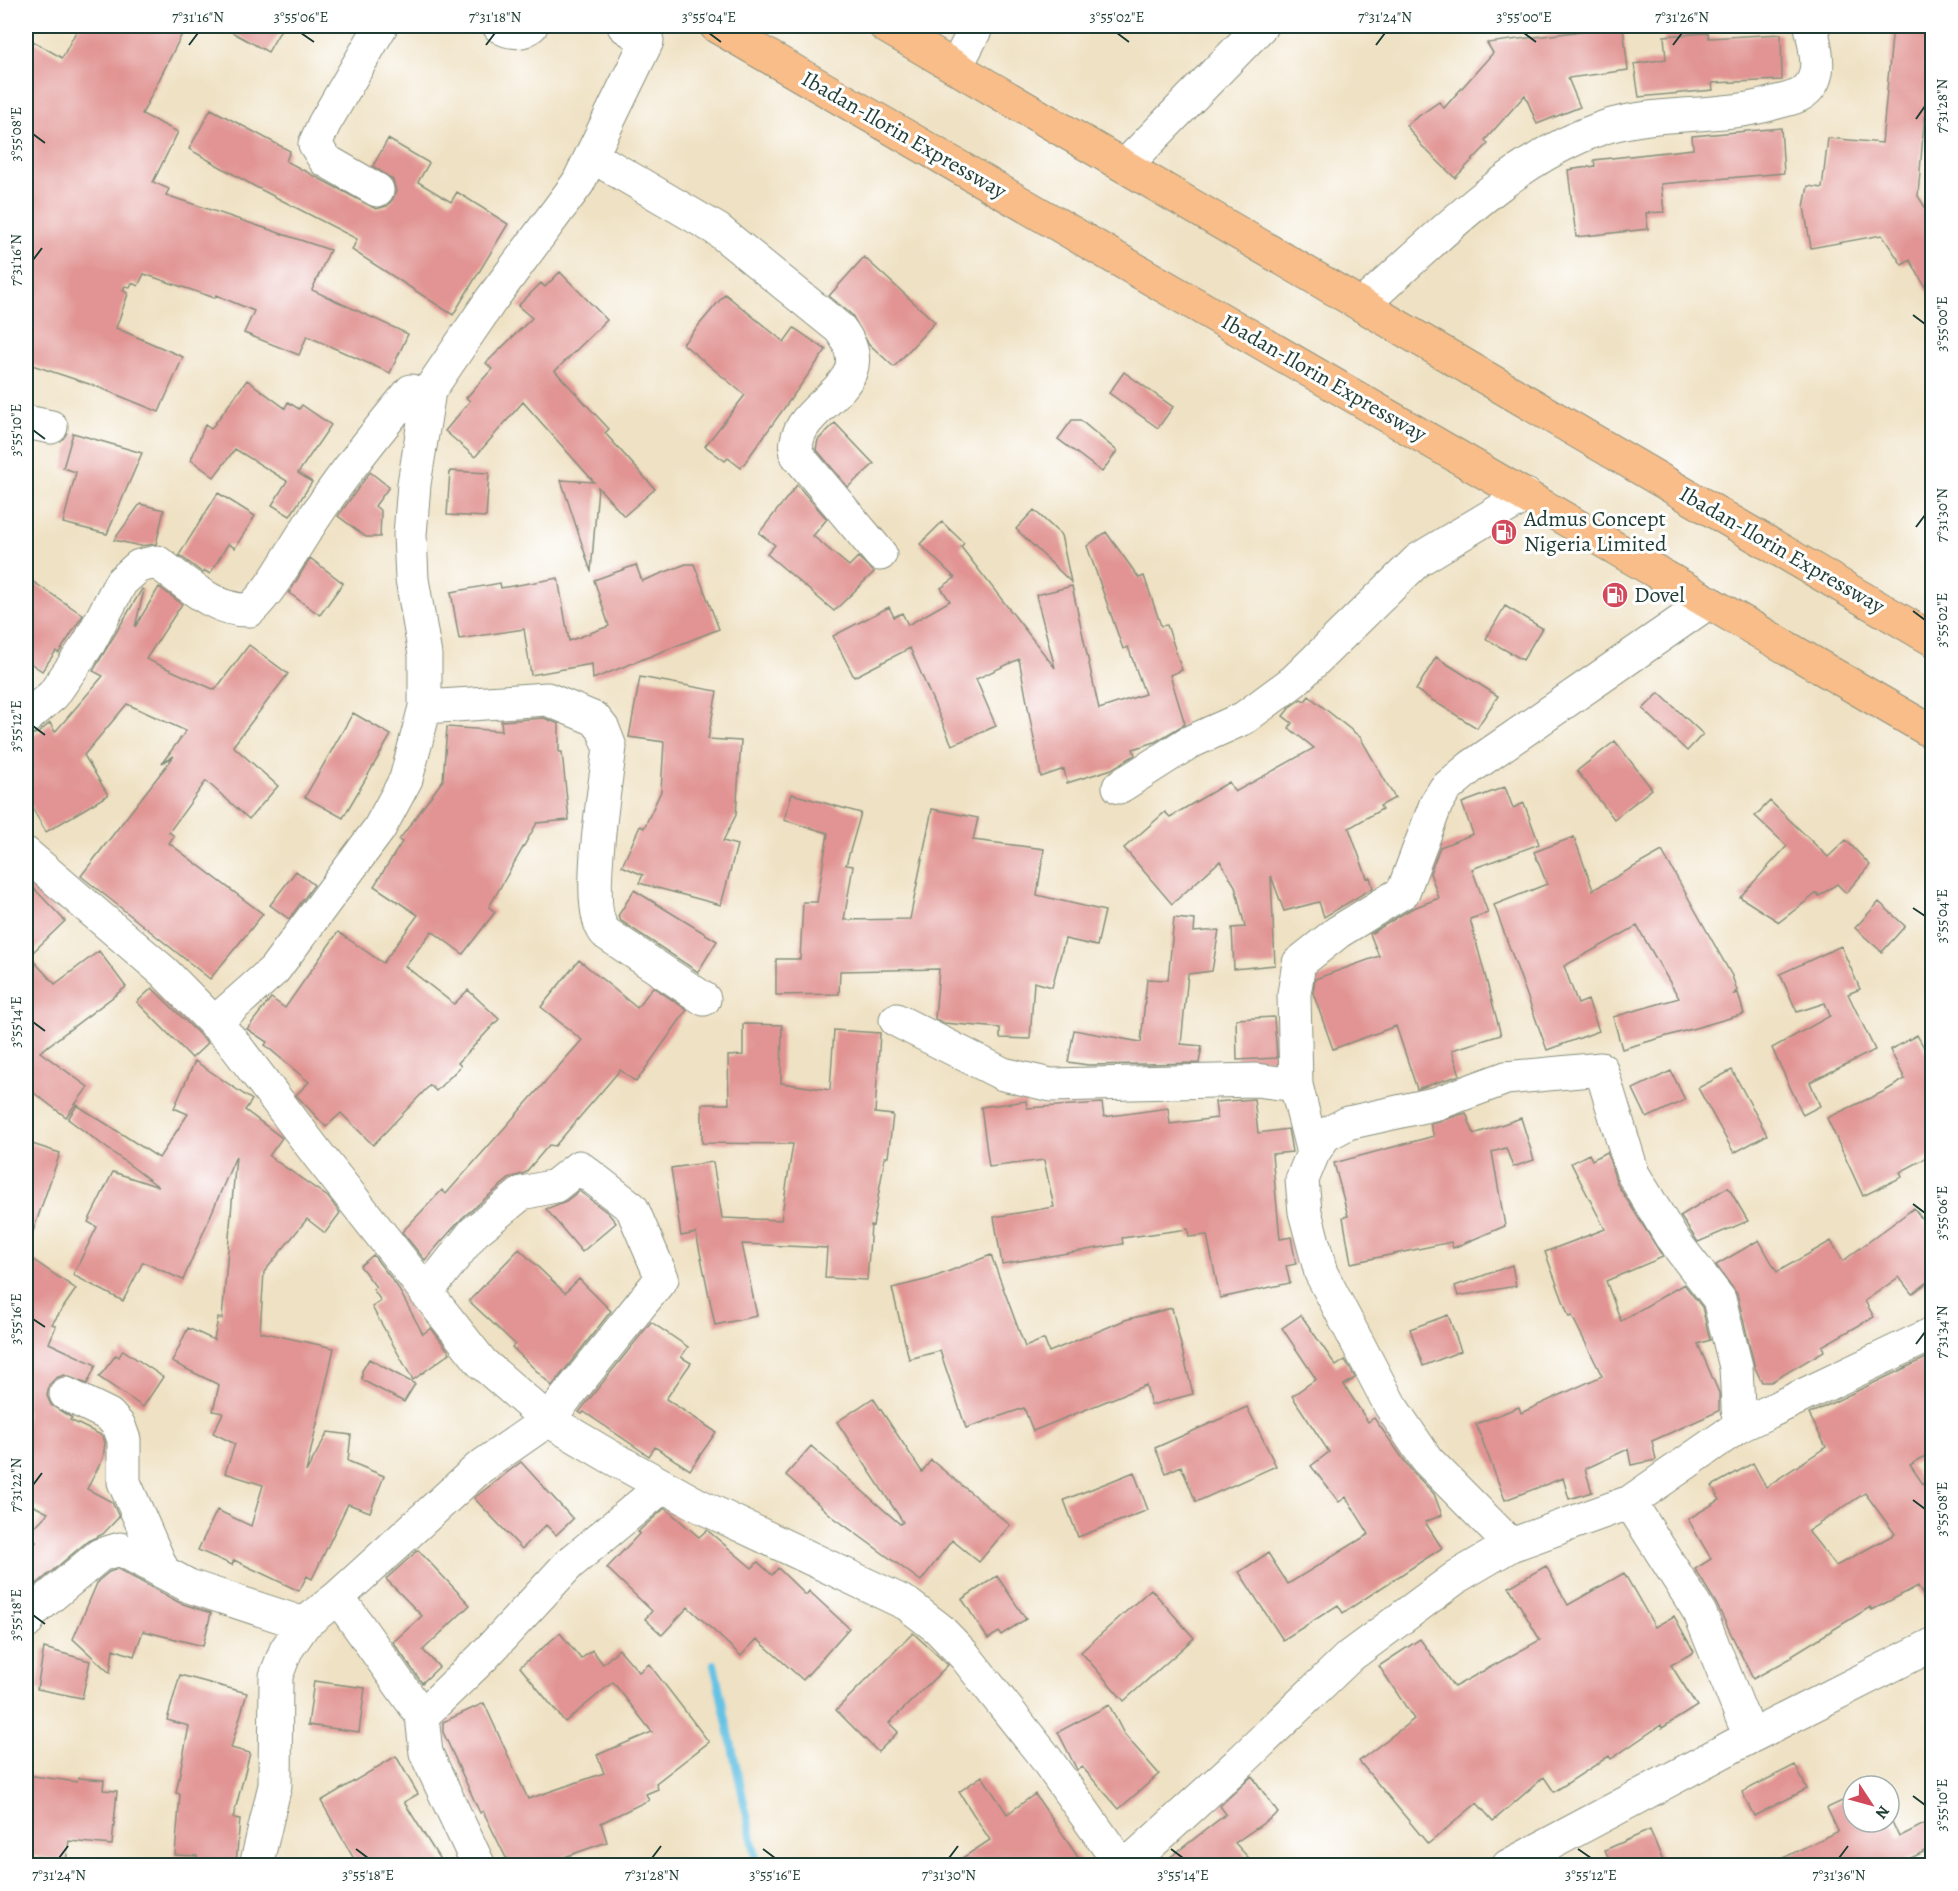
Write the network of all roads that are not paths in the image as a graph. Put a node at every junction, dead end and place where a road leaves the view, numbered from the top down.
1 (381, 26) edge
2 (499, 26) edge
3 (531, 26) edge
4 (624, 26) edge
5 (716, 26) edge
6 (885, 26) edge
7 (977, 26) edge
8 (1261, 26) edge
9 (1811, 26) edge
10 (956, 67) junction
11 (592, 156) junction
12 (1125, 166) junction
13 (377, 190) dead end
14 (1362, 304) junction
15 (411, 391) dead end
16 (1526, 495) junction
17 (880, 554) dead end
18 (1709, 602) junction
19 (1932, 639) edge
20 (425, 706) junction
21 (26, 718) edge
22 (1932, 732) edge
23 (1119, 787) dead end
24 (26, 854) edge
25 (704, 999) dead end
26 (896, 1020) dead end
27 (214, 1023) junction
28 (1296, 1085) junction
29 (1312, 1153) junction
30 (426, 1293) junction
31 (1932, 1334) edge
32 (66, 1394) dead end
33 (548, 1420) junction
34 (1739, 1426) junction
35 (663, 1486) junction
36 (1630, 1502) junction
37 (1511, 1545) junction
38 (163, 1571) junction
39 (338, 1598) junction
40 (28, 1613) edge
41 (304, 1624) junction
42 (1932, 1645) edge
43 (422, 1716) junction
44 (1750, 1737) junction
45 (256, 1866) edge
46 (479, 1866) edge
47 (1124, 1866) edge
48 (1508, 1866) edge

1 - 13 street
2 - 3 street
4 - 11 street
5 - 16 highway, Ibadan-Ilorin Expressway
6 - 10 highway, Ibadan-Ilorin Expressway
7 - 10 street
8 - 12 street
9 - 14 street
10 - 12 highway, Ibadan-Ilorin Expressway
11 - 17 street
11 - 20 street
12 - 14 highway, Ibadan-Ilorin Expressway
14 - 19 highway, Ibadan-Ilorin Expressway
15 - 21 street
16 - 18 highway, Ibadan-Ilorin Expressway
16 - 23 street
18 - 22 highway, Ibadan-Ilorin Expressway
18 - 28 street
20 - 25 street
20 - 27 street
24 - 27 street
26 - 28 street
27 - 30 street
28 - 29 street
29 - 34 street
29 - 37 street
30 - 33 street
30 - 33 street
31 - 34 street
32 - 38 street
33 - 35 street
33 - 39 street
34 - 36 street
35 - 43 street
35 - 47 street
36 - 37 street
36 - 44 street
37 - 47 street
38 - 40 street
38 - 41 street
39 - 41 street
39 - 43 street
41 - 45 street
42 - 44 street
43 - 46 street
44 - 48 street

